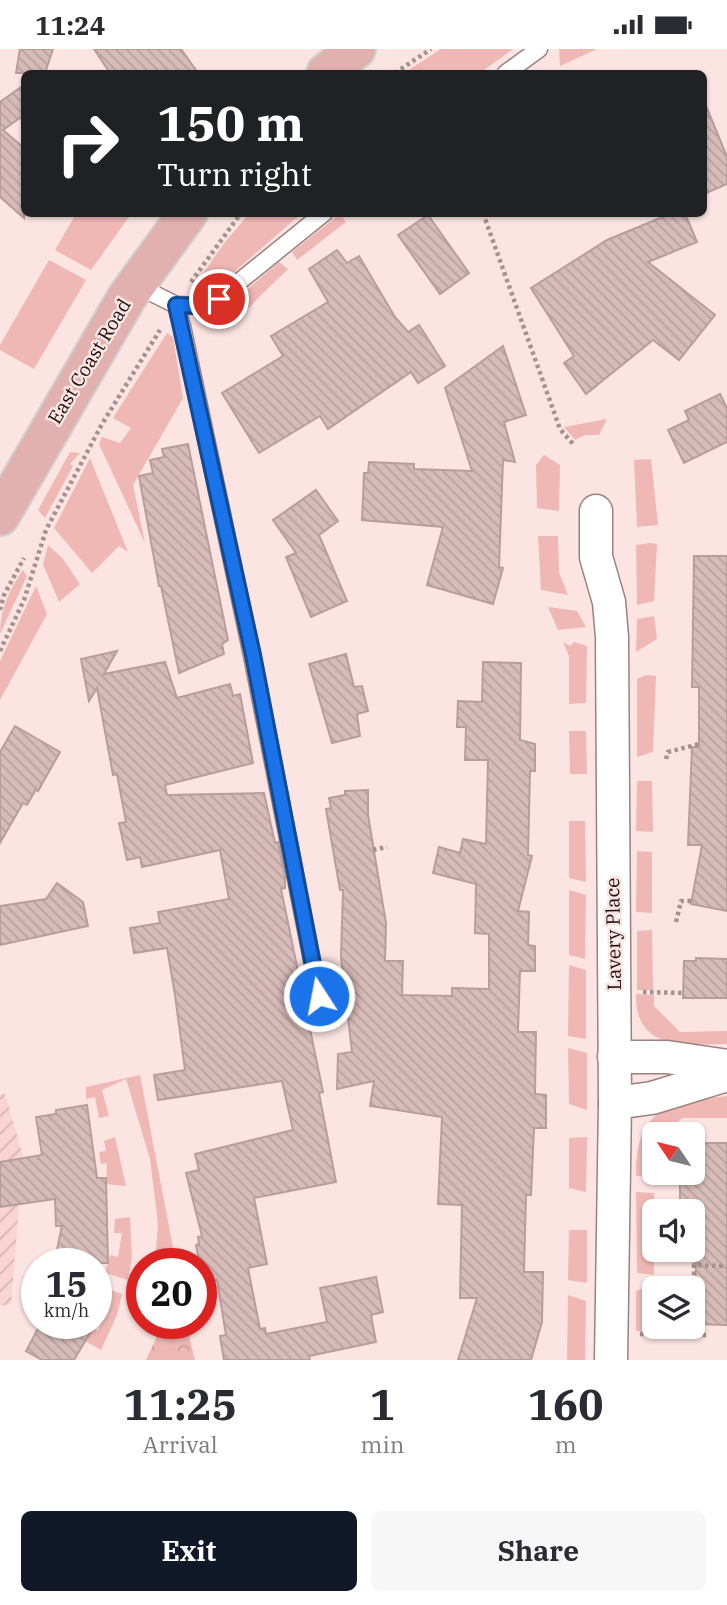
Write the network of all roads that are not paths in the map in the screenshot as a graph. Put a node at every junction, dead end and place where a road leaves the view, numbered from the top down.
1 (356, 49) edge
2 (539, 49) edge
3 (330, 70) edge
4 (510, 70) edge
5 (185, 217) edge
6 (319, 217) edge
7 (135, 285) junction
8 (176, 305) junction
9 (596, 511) dead end
10 (0, 516) edge
11 (319, 996) dead end
12 (614, 1057) junction
13 (727, 1066) edge
14 (727, 1075) edge
15 (615, 1103) junction
16 (611, 1360) edge

1 - 3 main road
2 - 4 lane
5 - 7 main road, East Coast Road
6 - 8 lane
7 - 8 lane
7 - 10 main road, East Coast Road
8 - 11 lane
9 - 12 street, Lavery Place
12 - 13 street
12 - 15 street, Lavery Place
14 - 15 street
15 - 16 street, Lavery Place

